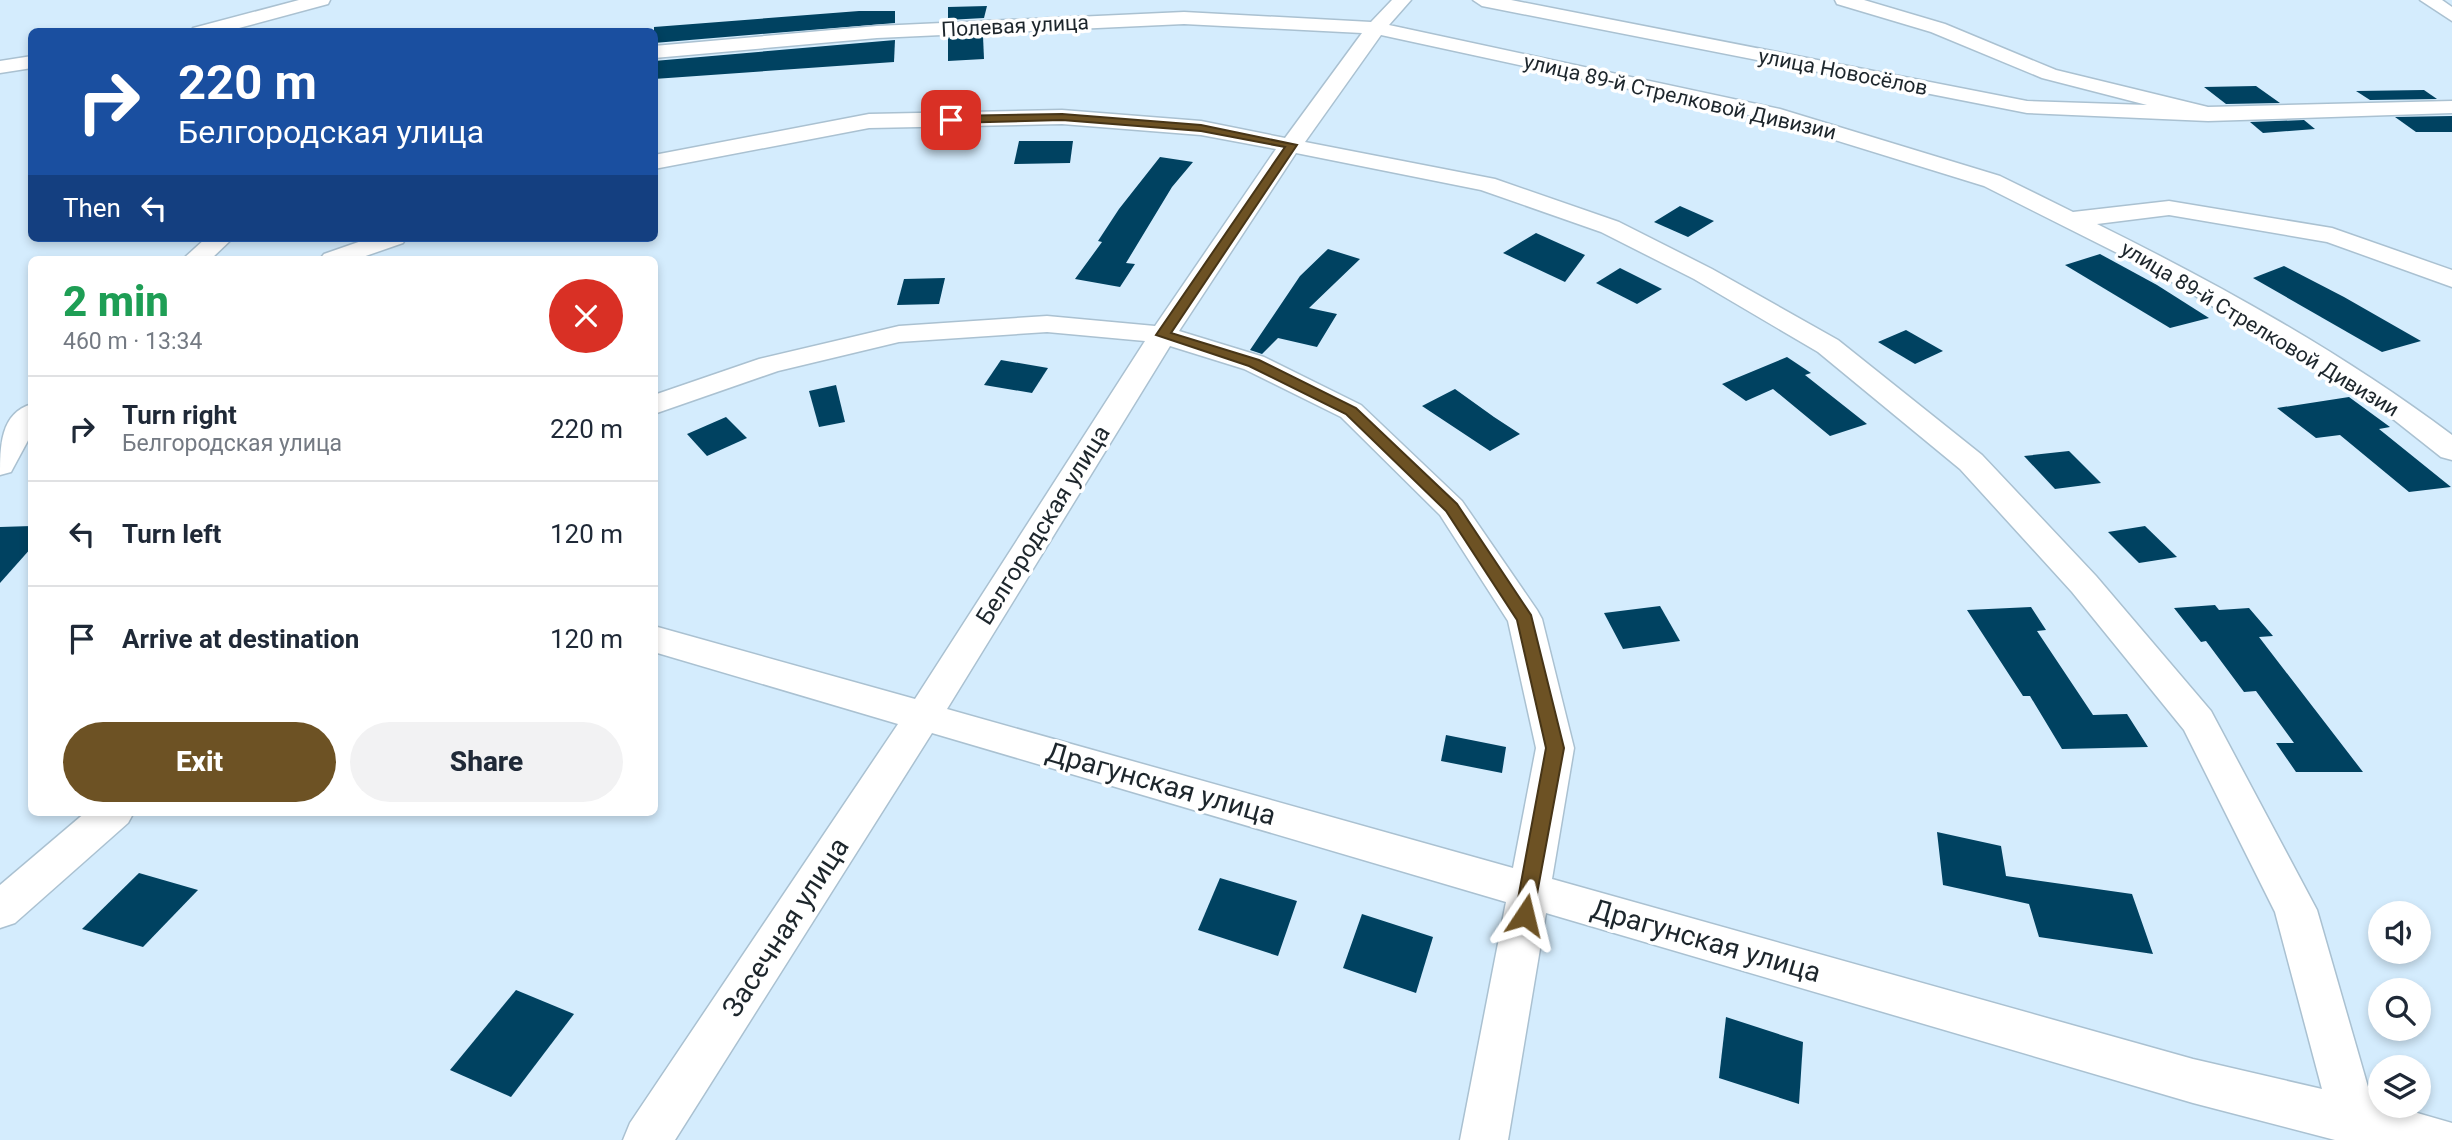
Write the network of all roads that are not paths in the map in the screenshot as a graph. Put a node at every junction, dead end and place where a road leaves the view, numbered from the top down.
1 (321, 0) edge
2 (1402, 0) edge
3 (1482, 0) edge
4 (1844, 0) edge
5 (2429, 0) edge
6 (2452, 15) edge
7 (215, 28) edge
8 (1376, 28) junction
9 (658, 52) edge
10 (28, 63) edge
11 (0, 67) edge
12 (2452, 107) edge
13 (2208, 114) junction
14 (1292, 145) junction
15 (658, 161) edge
16 (2070, 220) junction
17 (216, 242) edge
18 (382, 242) edge
19 (200, 256) edge
20 (341, 256) edge
21 (2452, 279) edge
22 (1163, 335) junction
23 (658, 404) edge
24 (28, 419) edge
25 (10, 447) edge
26 (2452, 450) edge
27 (658, 640) edge
28 (924, 715) junction
29 (109, 816) edge
30 (1529, 890) junction
31 (0, 910) edge
32 (2356, 1129) edge
33 (647, 1140) edge
34 (1484, 1140) edge
35 (2436, 1140) edge

1 - 7 street
2 - 8 street, Белгородская улица
3 - 13 street, улица Новосёлов
4 - 13 street
5 - 6 street
8 - 9 street, Полевая улица
8 - 14 street, Белгородская улица
8 - 16 street, улица 89-й Стрелковой Дивизии
10 - 11 street
12 - 13 street
14 - 15 street
14 - 22 street, Белгородская улица
14 - 32 street
16 - 21 street
16 - 26 street, улица 89-й Стрелковой Дивизии
17 - 19 street
18 - 20 street
22 - 23 street
22 - 28 street, Белгородская улица
22 - 30 street
24 - 25 street
27 - 28 street, Драгунская улица
28 - 30 street, Драгунская улица
28 - 33 street, Засечная улица
29 - 31 street
30 - 32 street, Драгунская улица
30 - 34 street
32 - 35 street, Драгунская улица

